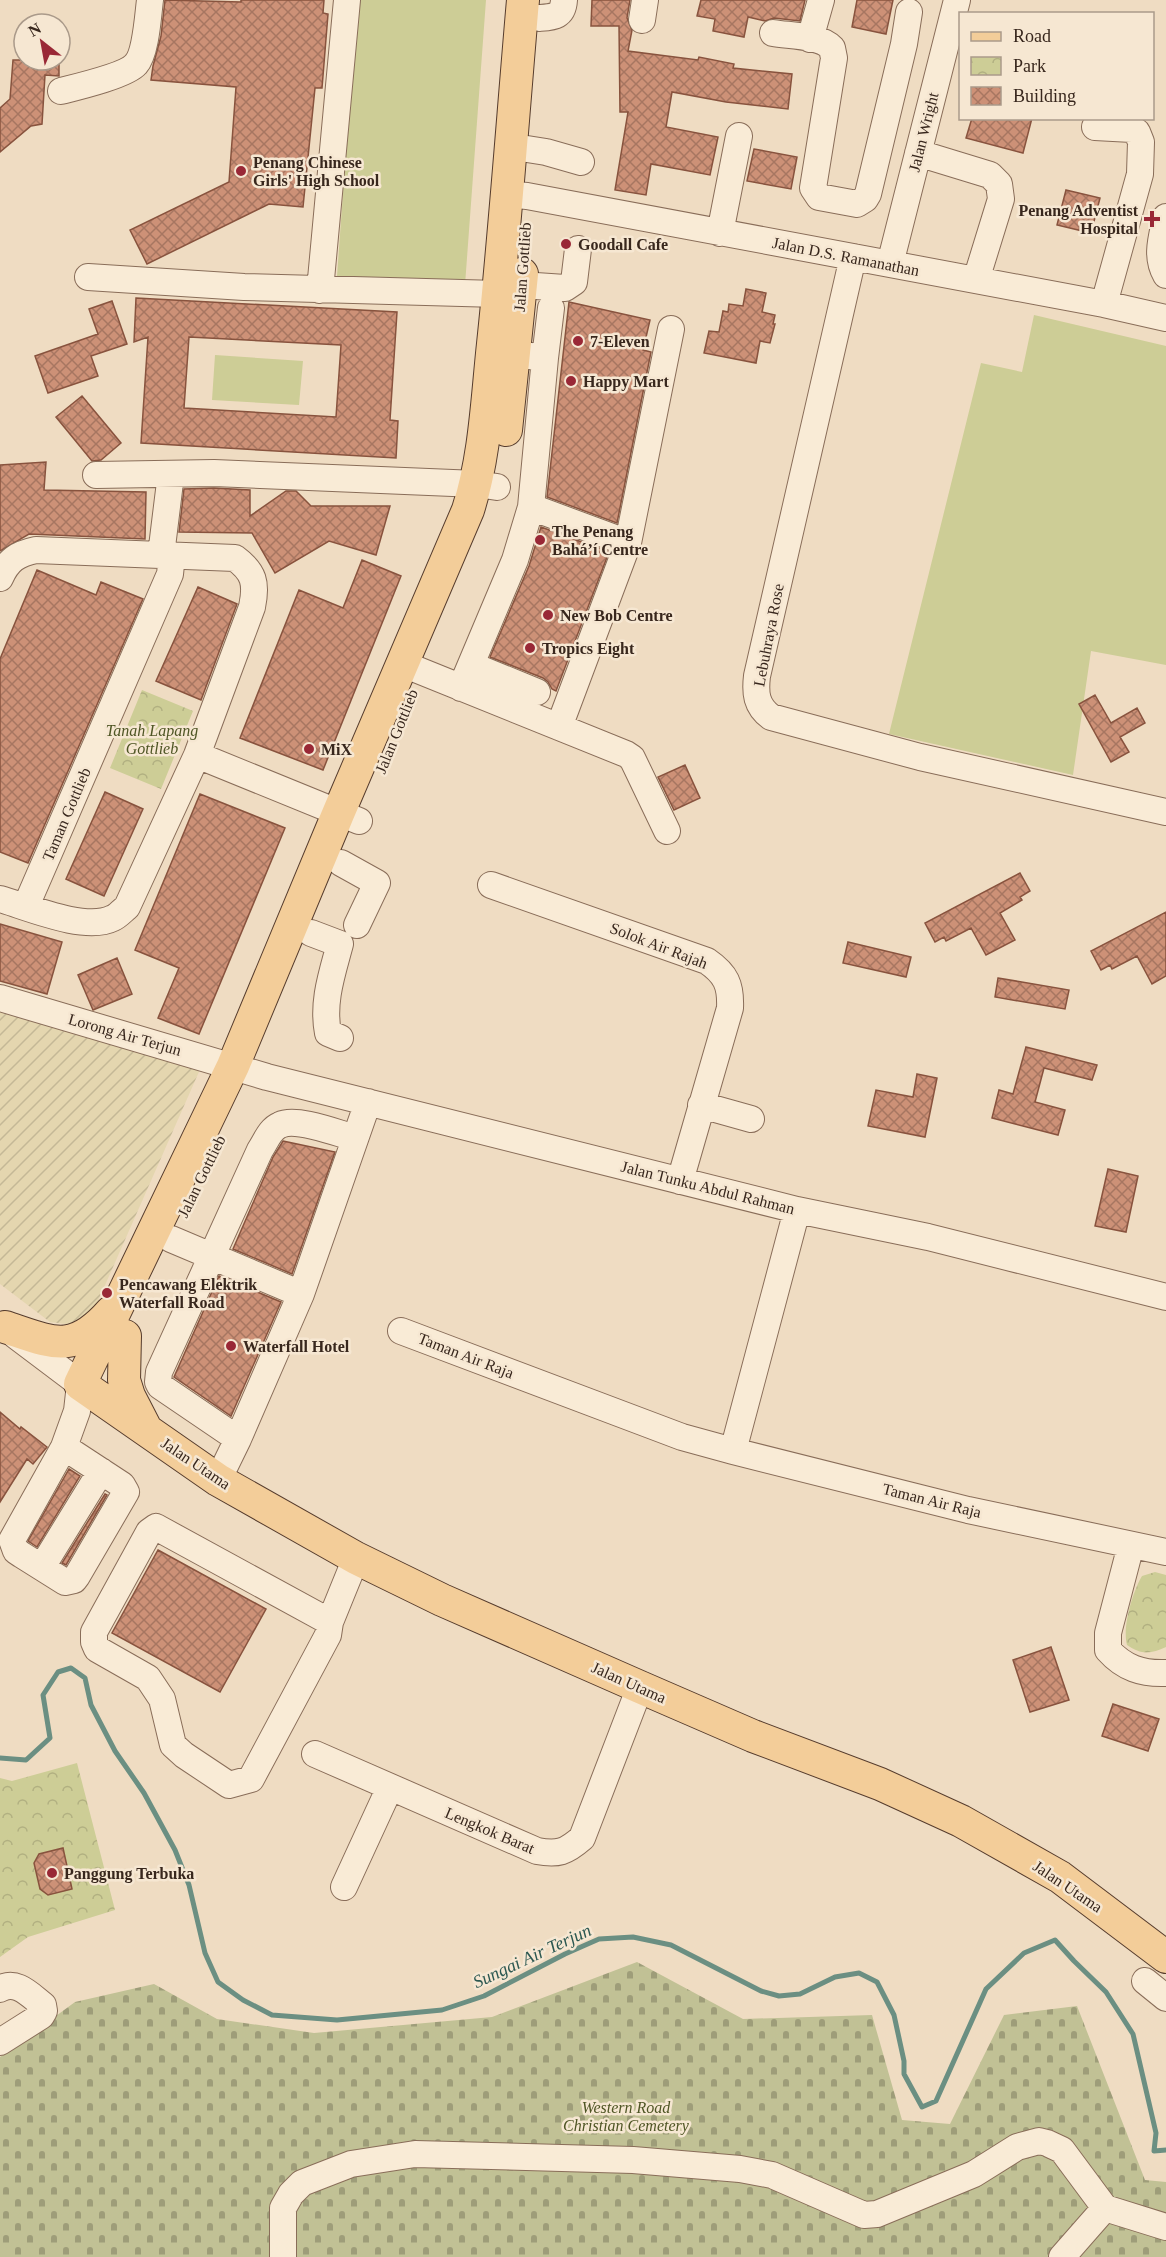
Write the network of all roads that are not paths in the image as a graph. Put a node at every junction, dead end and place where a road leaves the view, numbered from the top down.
1 (150, 0) edge
2 (347, 0) edge
3 (564, 0) edge
4 (821, 0) edge
5 (957, 0) edge
6 (534, 6) edge
7 (909, 12) dead end
8 (773, 33) dead end
9 (810, 39) junction
10 (61, 91) dead end
11 (1095, 127) dead end
12 (739, 136) dead end
13 (527, 149) junction
14 (918, 153) junction
15 (581, 162) dead end
16 (516, 195) junction
17 (1166, 217) edge
18 (720, 232) junction
19 (578, 249) dead end
20 (853, 257) junction
21 (890, 264) junction
22 (1166, 275) edge
23 (88, 278) dead end
24 (976, 280) junction
25 (510, 289) junction
26 (320, 290) junction
27 (1104, 304) junction
28 (551, 308) dead end
29 (1166, 318) edge
30 (671, 329) dead end
31 (530, 356) junction
32 (96, 474) dead end
33 (171, 474) junction
34 (487, 485) junction
35 (531, 507) junction
36 (628, 543) junction
37 (167, 555) junction
38 (0, 578) edge
39 (412, 668) junction
40 (466, 676) junction
41 (537, 692) dead end
42 (559, 727) junction
43 (196, 755) junction
44 (1166, 812) edge
45 (348, 817) junction
46 (666, 831) dead end
47 (341, 863) junction
48 (491, 885) dead end
49 (0, 899) edge
50 (26, 906) junction
51 (357, 925) dead end
52 (311, 933) junction
53 (0, 998) edge
54 (340, 1038) dead end
55 (242, 1069) junction
56 (368, 1102) junction
57 (701, 1105) junction
58 (751, 1119) dead end
59 (355, 1138) junction
60 (680, 1181) junction
61 (797, 1210) junction
62 (171, 1239) junction
63 (211, 1256) junction
64 (301, 1294) junction
65 (1166, 1297) edge
66 (120, 1301) junction
67 (2, 1326) edge
68 (401, 1331) dead end
69 (125, 1336) junction
70 (84, 1397) junction
71 (148, 1431) junction
72 (238, 1439) junction
73 (64, 1448) junction
74 (733, 1452) junction
75 (101, 1472) junction
76 (218, 1480) junction
77 (1131, 1545) junction
78 (1166, 1552) edge
79 (356, 1558) junction
80 (42, 1568) junction
81 (330, 1622) junction
82 (1166, 1672) edge
83 (640, 1687) junction
84 (315, 1754) dead end
85 (390, 1787) junction
86 (344, 1887) dead end
87 (1166, 1957) edge
88 (1145, 1981) dead end
89 (0, 1989) edge
90 (1166, 1998) edge
91 (0, 2042) edge
92 (1106, 2208) junction
93 (1166, 2227) edge
94 (283, 2257) edge
95 (1062, 2257) edge

1 - 10 street
2 - 26 street
3 - 6 street
4 - 9 street
5 - 14 street, Jalan Wright
6 - 13 main road, Jalan Gottlieb
6 - 16 main road, Jalan Gottlieb
7 - 9 street
8 - 9 street
11 - 27 street
12 - 18 street
13 - 15 street
13 - 16 main road, Jalan Gottlieb
14 - 21 street, Jalan Wright
14 - 24 street
16 - 18 street, Jalan D.S. Ramanathan
16 - 25 main road, Jalan Gottlieb
17 - 22 street
18 - 20 street, Jalan D.S. Ramanathan
19 - 25 street
20 - 21 street, Jalan D.S. Ramanathan
20 - 44 street, Lebuhraya Rose
21 - 24 street, Jalan D.S. Ramanathan
23 - 26 street
24 - 27 street, Jalan D.S. Ramanathan
25 - 26 street
25 - 31 main road, Jalan Gottlieb
25 - 34 main road, Jalan Gottlieb
27 - 29 street, Jalan D.S. Ramanathan
28 - 31 street
30 - 36 street
31 - 34 main road, Jalan Gottlieb
31 - 35 street
32 - 33 street
33 - 34 street
33 - 37 street, Taman Gottlieb
34 - 39 main road, Jalan Gottlieb
35 - 36 street
35 - 40 street
36 - 42 street
37 - 38 street
37 - 43 street
37 - 50 street, Taman Gottlieb
39 - 40 street
39 - 45 main road, Jalan Gottlieb
40 - 41 street
40 - 42 street
42 - 46 street
43 - 45 street
43 - 50 street
45 - 47 main road, Jalan Gottlieb
45 - 55 main road, Jalan Gottlieb
47 - 51 street
47 - 52 main road, Jalan Gottlieb
48 - 57 street, Solok Air Rajah
49 - 50 street
52 - 54 street
52 - 55 main road, Jalan Gottlieb
53 - 55 street, Lorong Air Terjun
55 - 56 street, Jalan Tunku Abdul Rahman
55 - 62 main road, Jalan Gottlieb
55 - 66 main road, Jalan Gottlieb
56 - 59 street
56 - 60 street, Jalan Tunku Abdul Rahman
57 - 58 street
57 - 60 street, Solok Air Rajah
59 - 63 street
59 - 64 street
60 - 61 street, Jalan Tunku Abdul Rahman
61 - 65 street, Jalan Tunku Abdul Rahman
61 - 74 street
62 - 63 street
62 - 69 main road, Jalan Gottlieb
63 - 64 street
63 - 72 street
64 - 72 street
66 - 67 main road
66 - 70 main road, Jalan Gottlieb
67 - 70 street
68 - 74 street, Taman Air Raja
69 - 70 main road, Jalan Gottlieb
69 - 71 main road
70 - 71 main road, Jalan Utama
70 - 73 street
71 - 76 main road, Jalan Utama
72 - 76 street
73 - 75 street
73 - 80 street
74 - 77 street, Taman Air Raja
75 - 80 street
75 - 80 street
76 - 79 main road, Jalan Utama
77 - 78 street, Taman Air Raja
77 - 82 street
79 - 81 street
79 - 83 main road, Jalan Utama
81 - 81 street
83 - 85 street, Lengkok Barat
83 - 87 main road, Jalan Utama
84 - 85 street, Lengkok Barat
85 - 86 street
88 - 90 street
89 - 91 street
92 - 93 street
92 - 94 street
92 - 95 street

